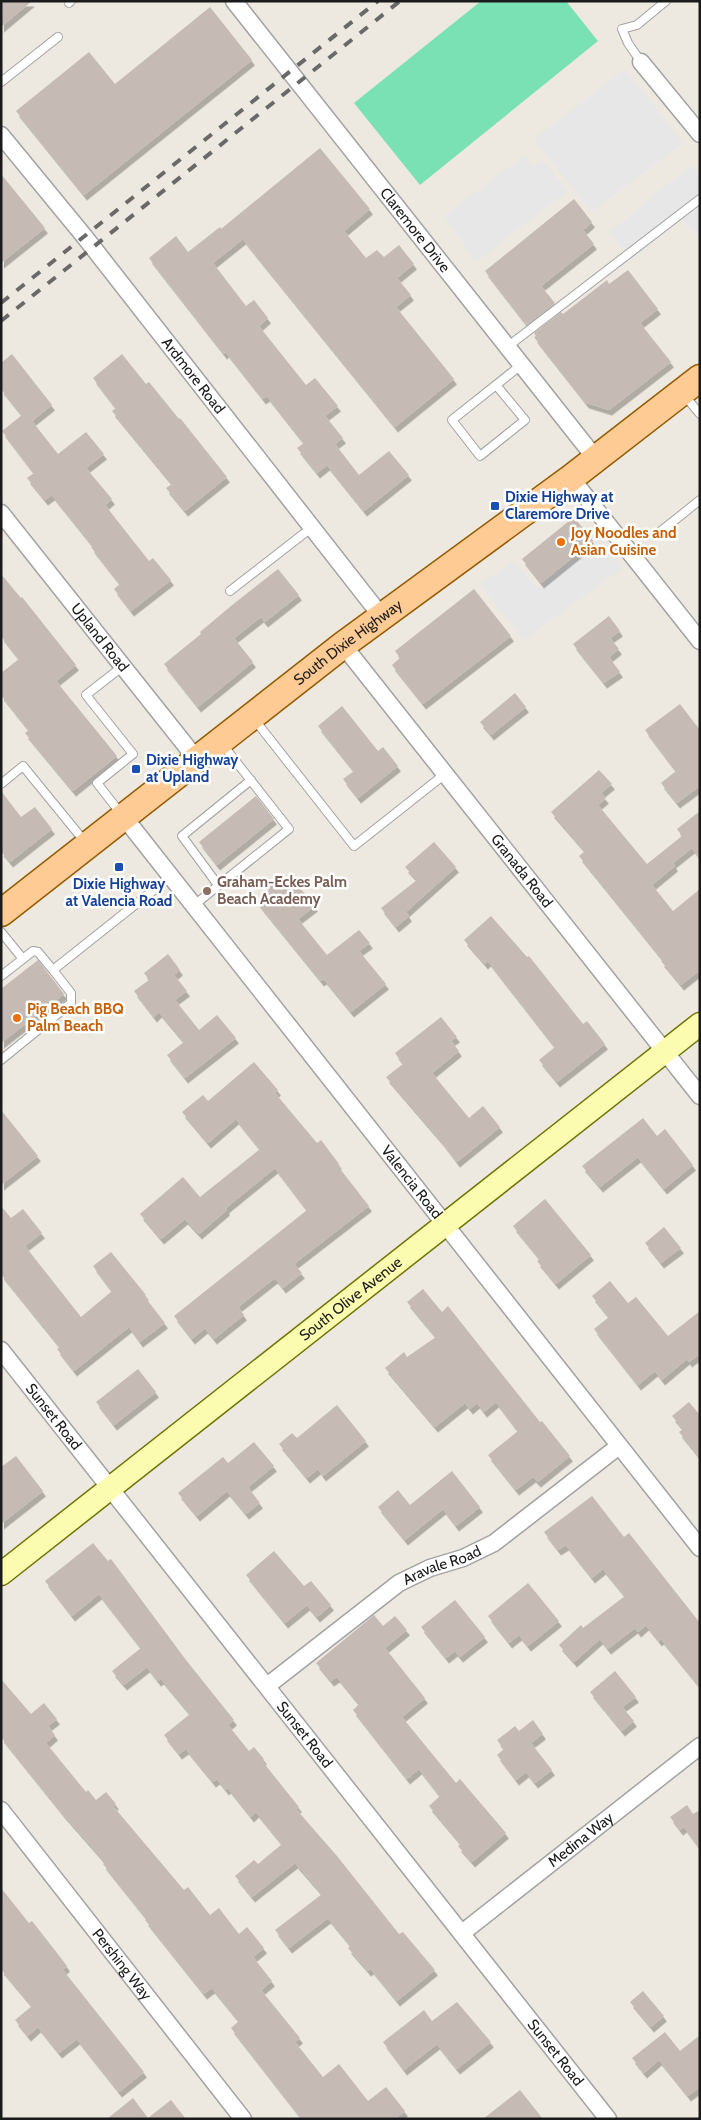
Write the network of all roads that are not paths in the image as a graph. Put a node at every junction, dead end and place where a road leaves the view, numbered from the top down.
1 (234, 1) edge
2 (666, 1) edge
3 (58, 37) dead end
4 (641, 62) joint
5 (1, 82) edge
6 (700, 134) edge
7 (1, 135) edge
8 (700, 199) edge
9 (507, 347) junction
10 (521, 365) junction
11 (496, 384) junction
12 (691, 385) edge
13 (700, 414) edge
14 (596, 459) junction
15 (571, 478) junction
16 (700, 500) edge
17 (1, 513) edge
18 (311, 528) junction
19 (656, 535) dead end
20 (230, 591) dead end
21 (382, 617) junction
22 (700, 642) edge
23 (343, 646) junction
24 (123, 666) junction
25 (253, 717) junction
26 (221, 742) junction
27 (198, 761) junction
28 (445, 774) junction
29 (251, 780) junction
30 (1, 784) edge
31 (124, 817) junction
32 (88, 846) junction
33 (170, 877) junction
34 (218, 885) junction
35 (5, 903) edge
36 (193, 906) junction
37 (1, 932) edge
38 (23, 959) junction
39 (53, 970) junction
40 (1, 976) edge
41 (700, 1024) edge
42 (665, 1052) junction
43 (1, 1060) edge
44 (700, 1096) edge
45 (444, 1225) junction
46 (1, 1350) edge
47 (619, 1446) junction
48 (110, 1489) junction
49 (700, 1548) edge
50 (1, 1574) edge
51 (267, 1686) junction
52 (700, 1746) edge
53 (1, 1810) edge
54 (462, 1933) junction
55 (243, 2119) edge
56 (608, 2119) edge

1 - 9 street, Claremore Drive
2 - 4 lane
3 - 5 lane
4 - 6 street
7 - 18 street, Ardmore Road
8 - 9 lane
9 - 10 street, Claremore Drive
10 - 11 lane
10 - 14 street, Claremore Drive
11 - 11 lane
12 - 13 lane
12 - 14 main road, South Dixie Highway
14 - 15 main road, South Dixie Highway
15 - 21 main road, South Dixie Highway
15 - 22 street
16 - 19 lane
17 - 24 street, Upland Road
18 - 20 lane
18 - 21 street, Ardmore Road
21 - 23 main road, South Dixie Highway
23 - 25 main road, South Dixie Highway
23 - 28 street, Granada Road
24 - 27 street, Upland Road
24 - 31 lane
25 - 26 main road, South Dixie Highway
25 - 28 lane
26 - 27 main road, South Dixie Highway
26 - 29 lane
27 - 31 main road, South Dixie Highway
28 - 42 street, Granada Road
29 - 34 lane
29 - 34 lane
30 - 32 lane
31 - 32 main road, South Dixie Highway
31 - 33 street, Valencia Road
32 - 35 main road, South Dixie Highway
33 - 36 street, Valencia Road
33 - 39 lane
34 - 36 lane
36 - 45 street, Valencia Road
37 - 38 lane
38 - 39 lane
38 - 40 lane
39 - 43 lane
41 - 42 street, South Olive Avenue
42 - 44 street, Granada Road
42 - 45 street, South Olive Avenue
45 - 47 street, Valencia Road
45 - 48 street, South Olive Avenue
46 - 48 street, Sunset Road
47 - 49 street, Valencia Road
47 - 51 street, Aravale Road
48 - 50 street, South Olive Avenue
48 - 51 street, Sunset Road
51 - 54 street, Sunset Road
52 - 54 street, Medina Way
53 - 55 street, Pershing Way
54 - 56 street, Sunset Road

